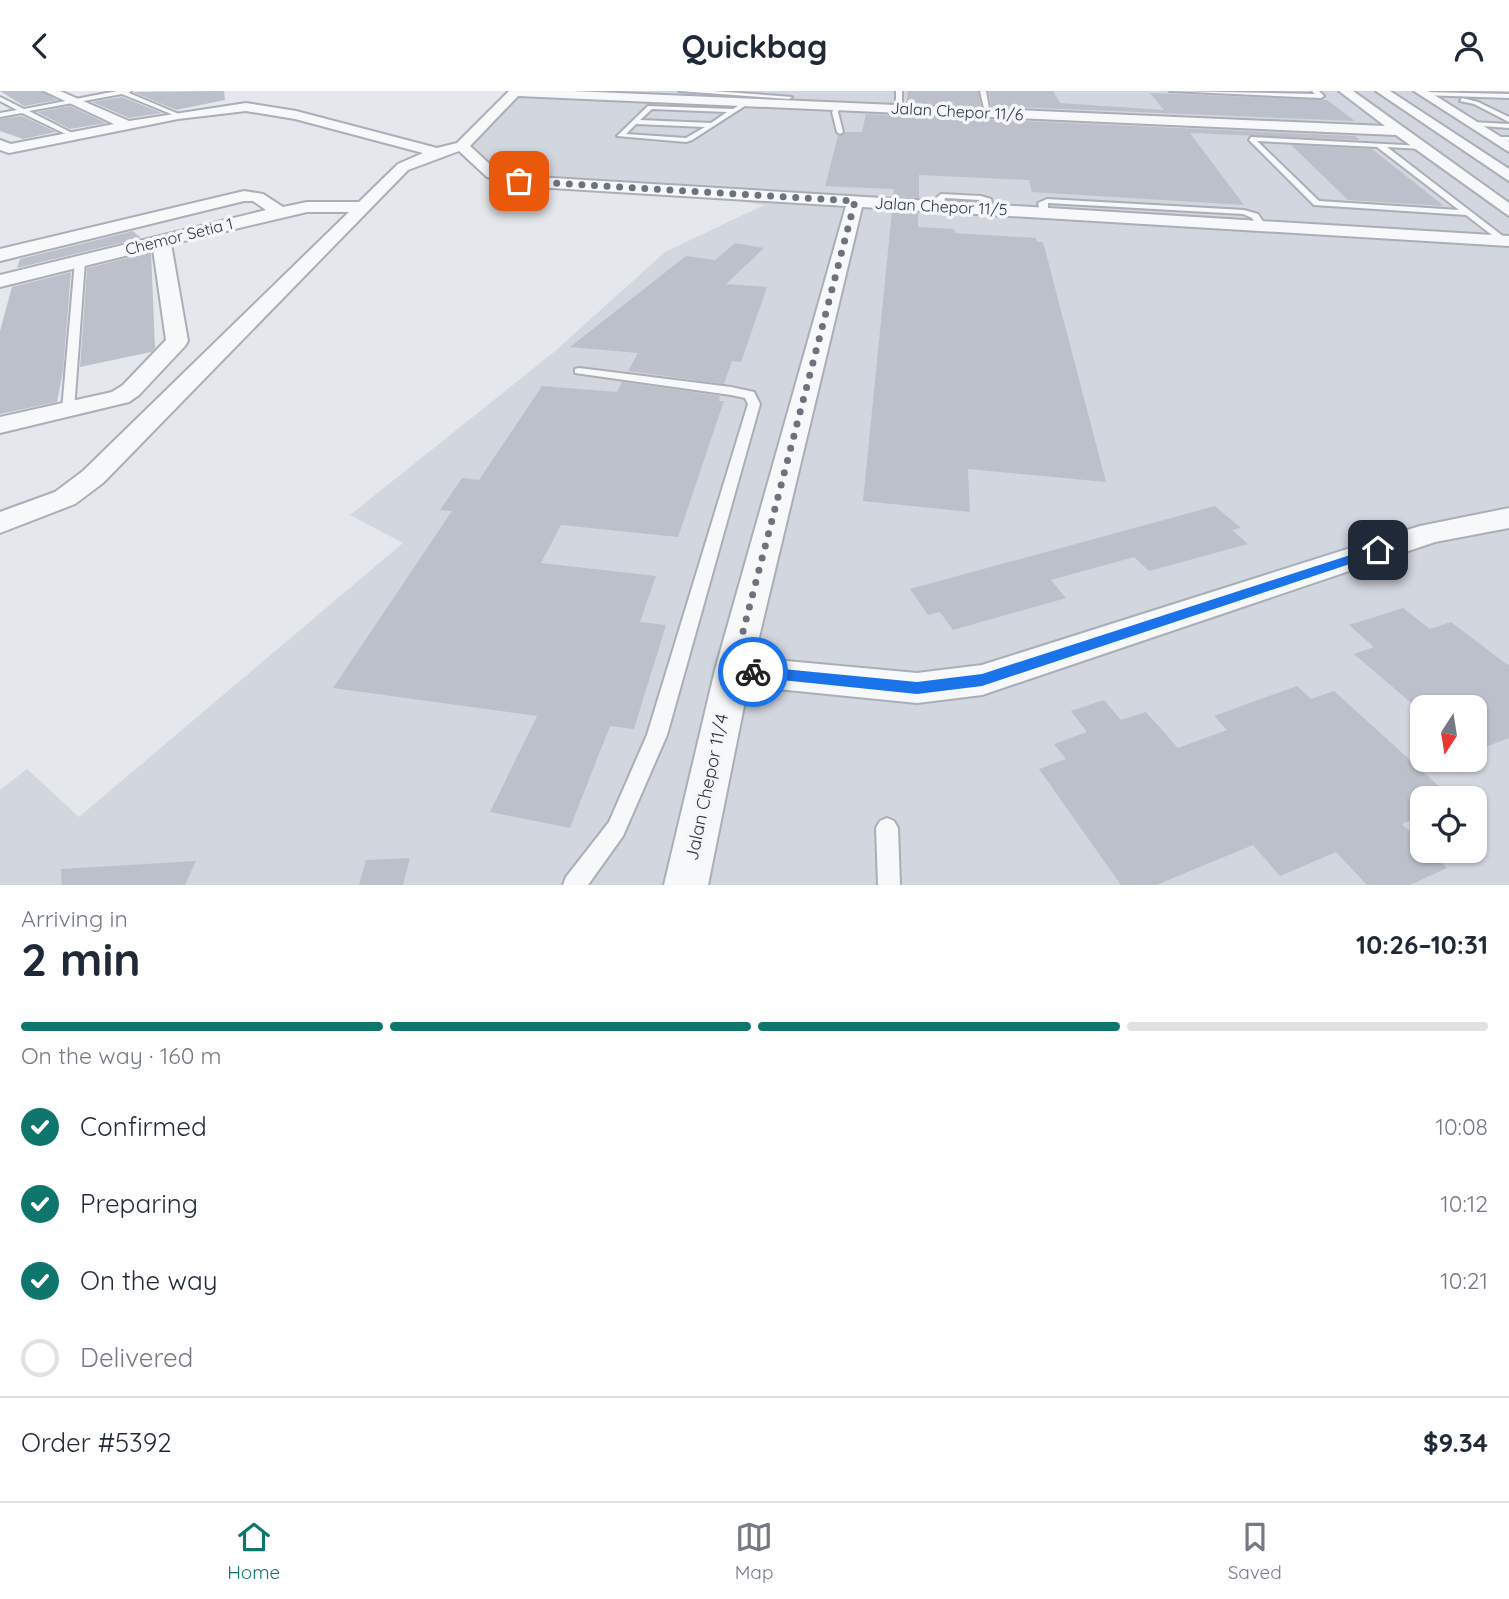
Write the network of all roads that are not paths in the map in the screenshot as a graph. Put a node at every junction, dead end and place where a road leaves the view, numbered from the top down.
1 (50, 91) edge
2 (123, 91) edge
3 (516, 91) edge
4 (682, 91) edge
5 (795, 91) edge
6 (899, 91) edge
7 (983, 91) edge
8 (1173, 91) edge
9 (1315, 91) edge
10 (1345, 91) edge
11 (1382, 91) edge
12 (616, 94) edge
13 (1424, 94) edge
14 (664, 95) edge
15 (1509, 96) edge
16 (214, 98) dead end
17 (0, 99) edge
18 (785, 100) junction
19 (73, 101) junction
20 (748, 102) junction
21 (838, 106) junction
22 (228, 109) junction
23 (899, 109) junction
24 (24, 110) junction
25 (735, 111) junction
26 (641, 113) junction
27 (988, 113) junction
28 (0, 115) edge
29 (178, 115) junction
30 (725, 117) junction
31 (1509, 120) edge
32 (633, 122) junction
33 (1471, 124) junction
34 (127, 125) junction
35 (712, 125) junction
36 (1509, 126) edge
37 (1398, 131) junction
38 (840, 132) dead end
39 (74, 136) junction
40 (1494, 138) junction
41 (1509, 139) edge
42 (1379, 145) junction
43 (462, 146) junction
44 (4, 147) edge
45 (1421, 147) junction
46 (1509, 148) edge
47 (437, 152) junction
48 (1509, 176) edge
49 (855, 201) junction
50 (361, 207) junction
51 (1509, 211) edge
52 (280, 212) junction
53 (1467, 213) junction
54 (161, 240) junction
55 (1506, 240) edge
56 (0, 255) edge
57 (80, 261) junction
58 (0, 281) edge
59 (579, 372) dead end
60 (68, 410) junction
61 (0, 425) edge
62 (1509, 519) edge
63 (0, 523) edge
64 (733, 670) junction
65 (887, 828) dead end
66 (575, 885) edge
67 (686, 885) edge
68 (889, 885) edge

1 - 19 street
2 - 19 lane
2 - 29 lane
3 - 12 street, Jalan Chepor 11/6
3 - 43 street
4 - 18 lane
5 - 18 lane
6 - 23 lane
7 - 27 lane
8 - 9 lane
10 - 37 street
11 - 48 street
12 - 14 street, Jalan Chepor 11/6
13 - 15 lane
13 - 31 lane
13 - 33 street
14 - 20 street, Jalan Chepor 11/6
16 - 22 street
17 - 24 lane
18 - 20 street, Jalan Chepor 11/6
18 - 21 street, Jalan Chepor 11/6
19 - 24 lane
19 - 34 street
20 - 25 lane
21 - 23 street, Jalan Chepor 11/6
21 - 38 lane
22 - 29 street
22 - 47 street
23 - 27 street, Jalan Chepor 11/6
24 - 28 lane
24 - 39 lane
25 - 26 lane
25 - 30 lane
26 - 30 lane
26 - 32 lane
27 - 37 street, Jalan Chepor 11/6
29 - 34 street
30 - 35 lane
32 - 35 lane
32 - 35 lane
33 - 36 lane
33 - 40 street
34 - 39 street
37 - 45 street
39 - 44 street
40 - 41 lane
40 - 46 street
42 - 45 lane
42 - 53 lane
42 - 53 lane
43 - 47 street
43 - 49 street, Jalan Chepor 11/5
45 - 51 street
47 - 50 street
49 - 55 street, Jalan Chepor 11/5
49 - 64 street, Jalan Chepor 11/4
50 - 52 street, Chemor Setia 1
50 - 63 street
52 - 54 street, Chemor Setia 1
52 - 56 street
53 - 55 lane
54 - 57 street, Chemor Setia 1
54 - 60 street
57 - 58 street, Chemor Setia 1
57 - 60 lane
59 - 66 lane
60 - 61 street
62 - 64 street
64 - 67 street, Jalan Chepor 11/4
65 - 68 lane

